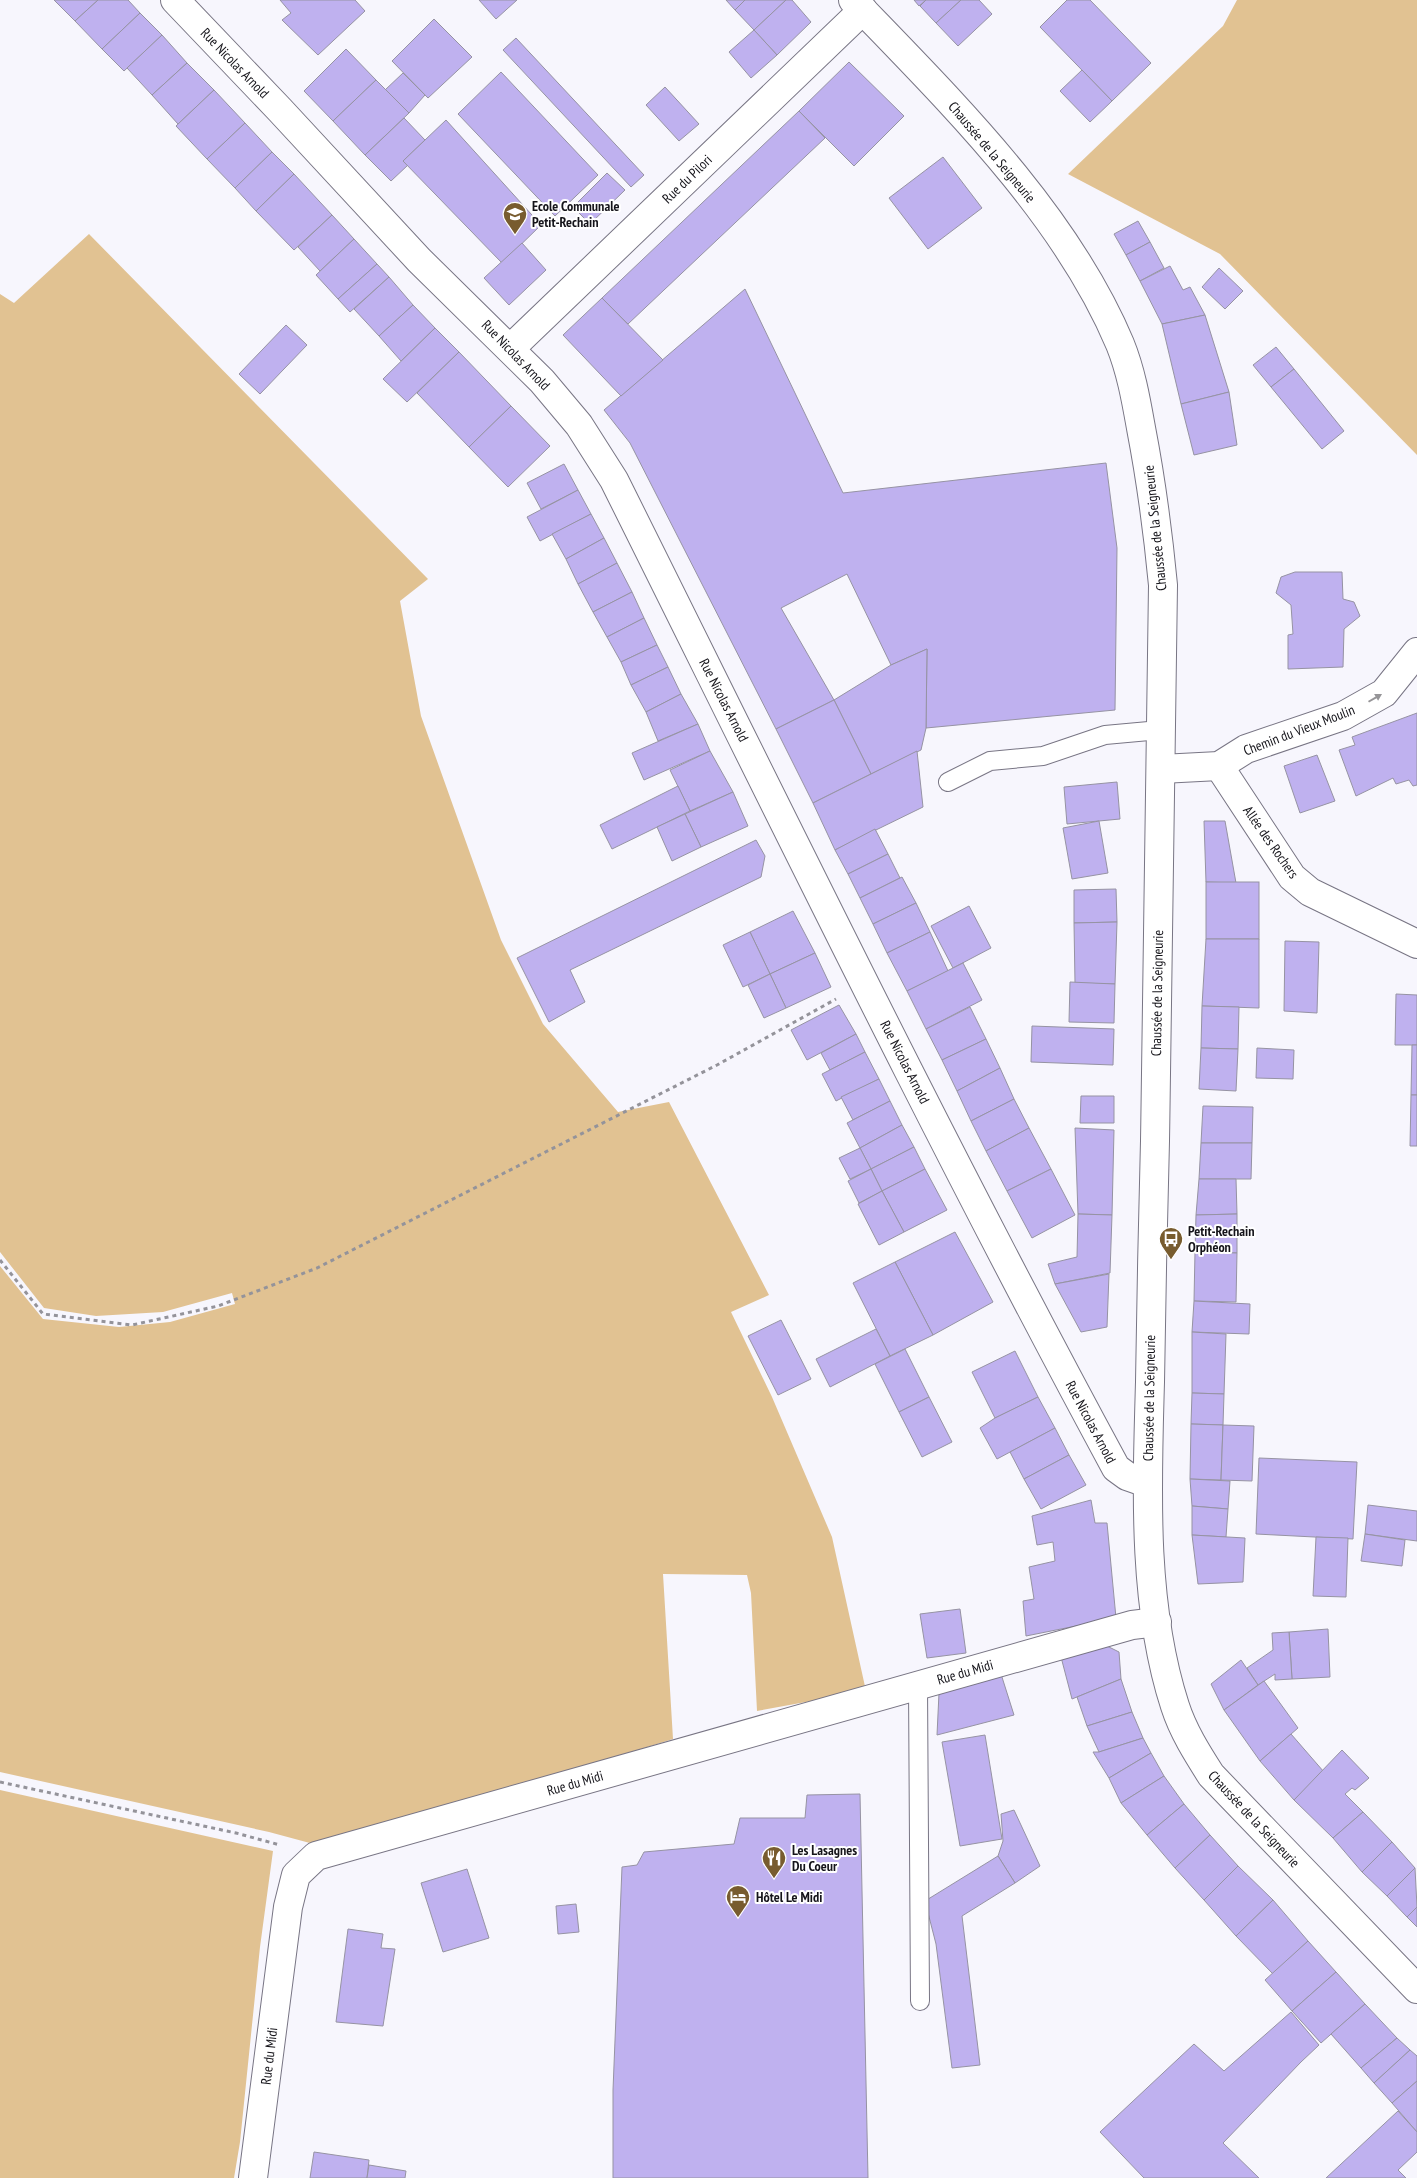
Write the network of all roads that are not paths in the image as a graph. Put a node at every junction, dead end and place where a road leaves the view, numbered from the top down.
1 (174, 0) edge
2 (858, 5) edge
3 (511, 348) junction
4 (1417, 652) edge
5 (1160, 730) junction
6 (1219, 766) junction
7 (1160, 769) junction
8 (948, 782) dead end
9 (1417, 944) edge
10 (1148, 1483) junction
11 (1157, 1622) junction
12 (918, 1685) junction
13 (1417, 1989) edge
14 (920, 2002) dead end
15 (253, 2178) edge

1 - 3 street, Rue Nicolas Arnold
2 - 3 street, Rue du Pilori
2 - 5 street, Chaussée de la Seigneurie
3 - 10 street, Rue Nicolas Arnold
6 -> 4 street, Chemin du Vieux Moulin
5 - 7 street, Chaussée de la Seigneurie
5 - 8 lane
6 - 7 street, Chemin du Vieux Moulin
6 - 9 street, Allée des Rochers
7 - 10 street, Chaussée de la Seigneurie
10 - 11 street, Chaussée de la Seigneurie
11 - 12 street, Rue du Midi
11 - 13 street, Chaussée de la Seigneurie
12 - 14 lane
12 - 15 street, Rue du Midi

